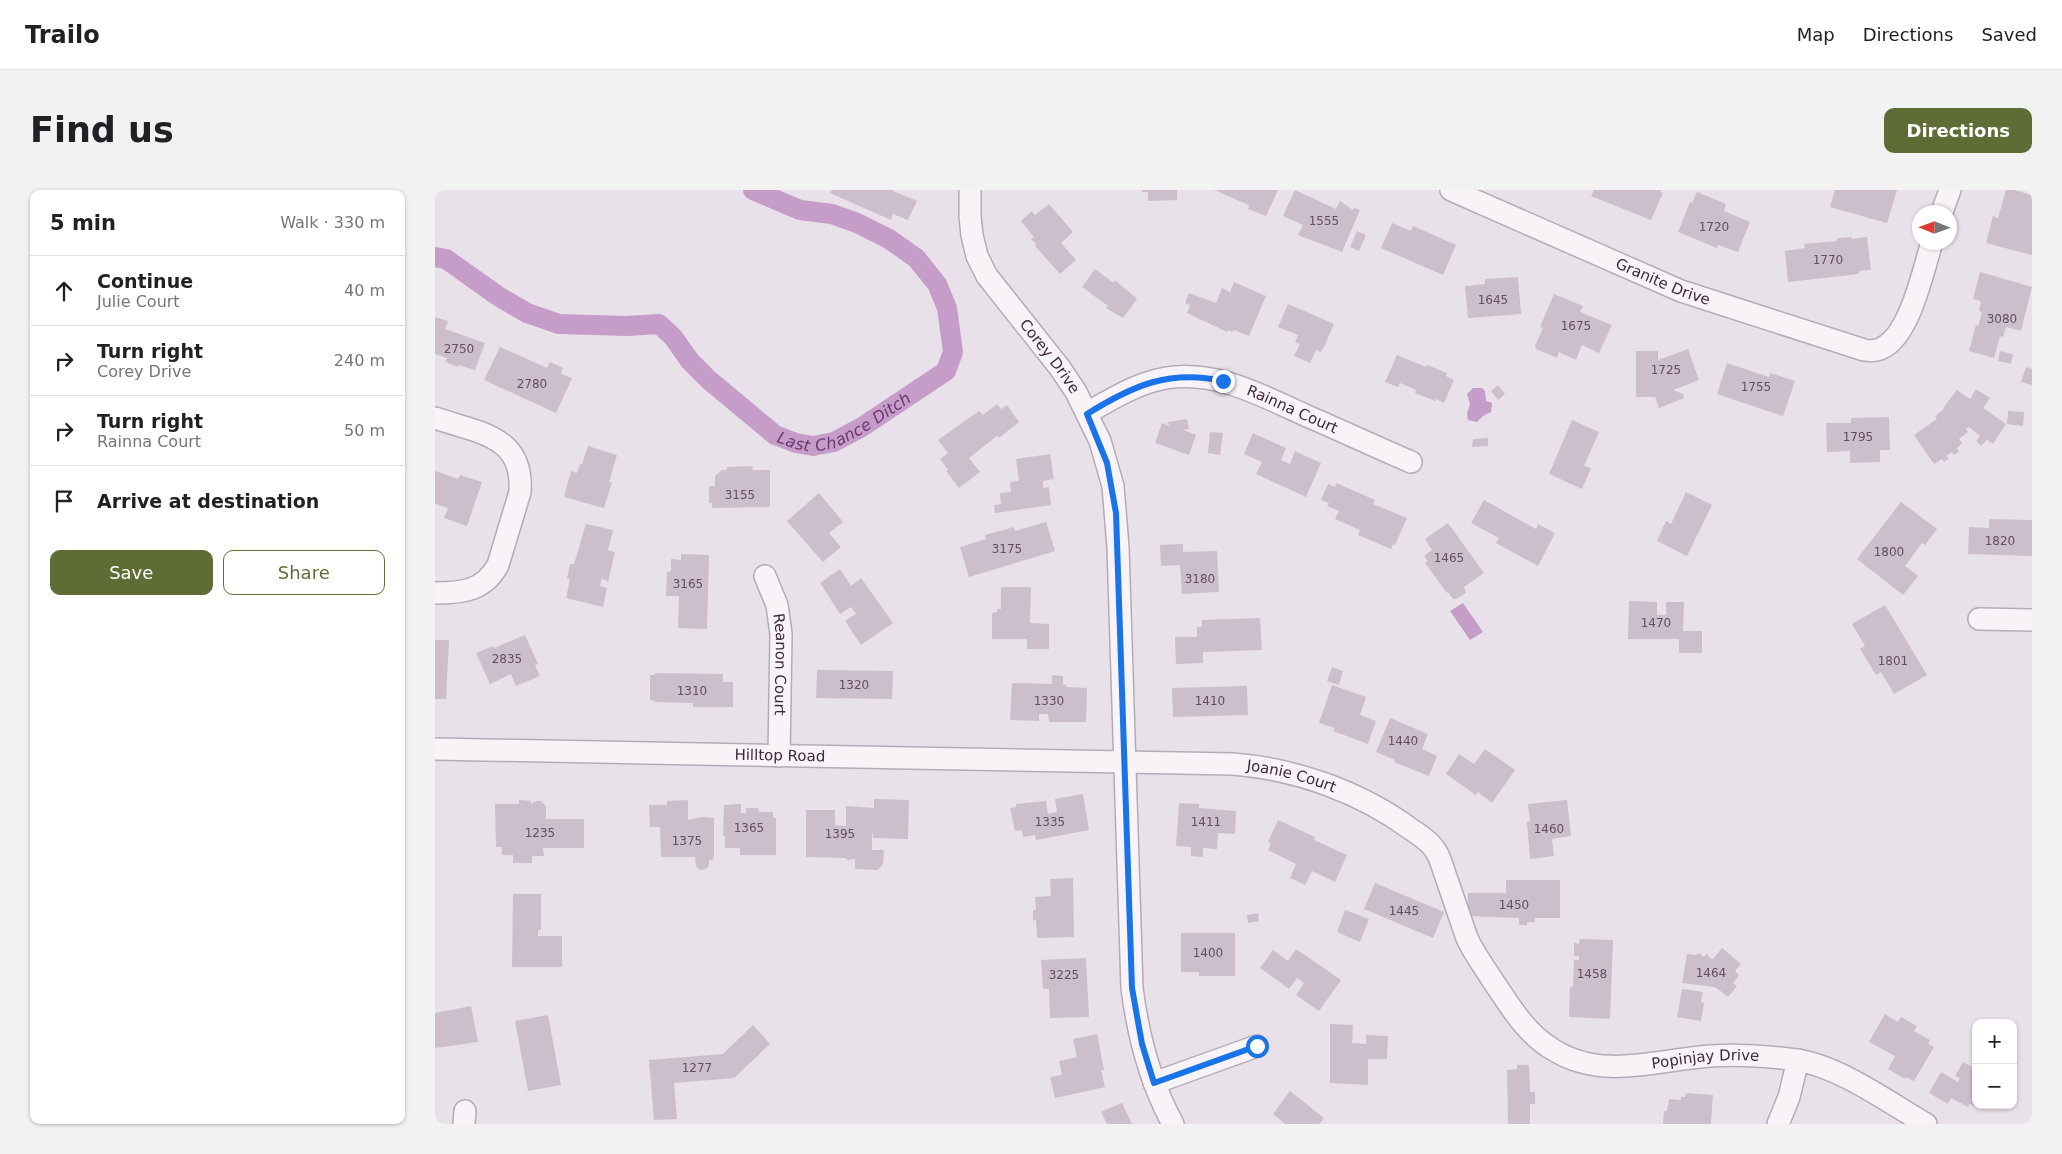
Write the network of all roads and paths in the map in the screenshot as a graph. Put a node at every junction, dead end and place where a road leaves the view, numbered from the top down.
1 (970, 190) edge
2 (1451, 190) edge
3 (1950, 190) edge
4 (1945, 205) edge
5 (1930, 250) edge
6 (1087, 414) junction
7 (435, 418) edge
8 (1411, 462) dead end
9 (765, 576) dead end
10 (435, 593) edge
11 (1979, 619) dead end
12 (2032, 620) edge
13 (435, 749) edge
14 (779, 756) junction
15 (1126, 763) junction
16 (1437, 852) joint
17 (1257, 1046) dead end
18 (1798, 1060) junction
19 (1154, 1083) junction
20 (1173, 1124) edge
21 (1778, 1124) edge
22 (1926, 1124) edge

1 - 6 street, Corey Drive
2 - 5 street, Granite Drive
3 - 4 street
6 - 8 street, Rainna Court
6 - 15 street, Corey Drive
7 - 10 street
9 - 14 street, Reanon Court
11 - 12 street
13 - 14 street, Hilltop Road
14 - 15 street, Hilltop Road
15 - 16 street, Joanie Court
15 - 19 street, Corey Drive
16 - 18 street, Popinjay Drive
17 - 19 street
18 - 21 street
18 - 22 street, Popinjay Drive
19 - 20 street, Corey Drive

